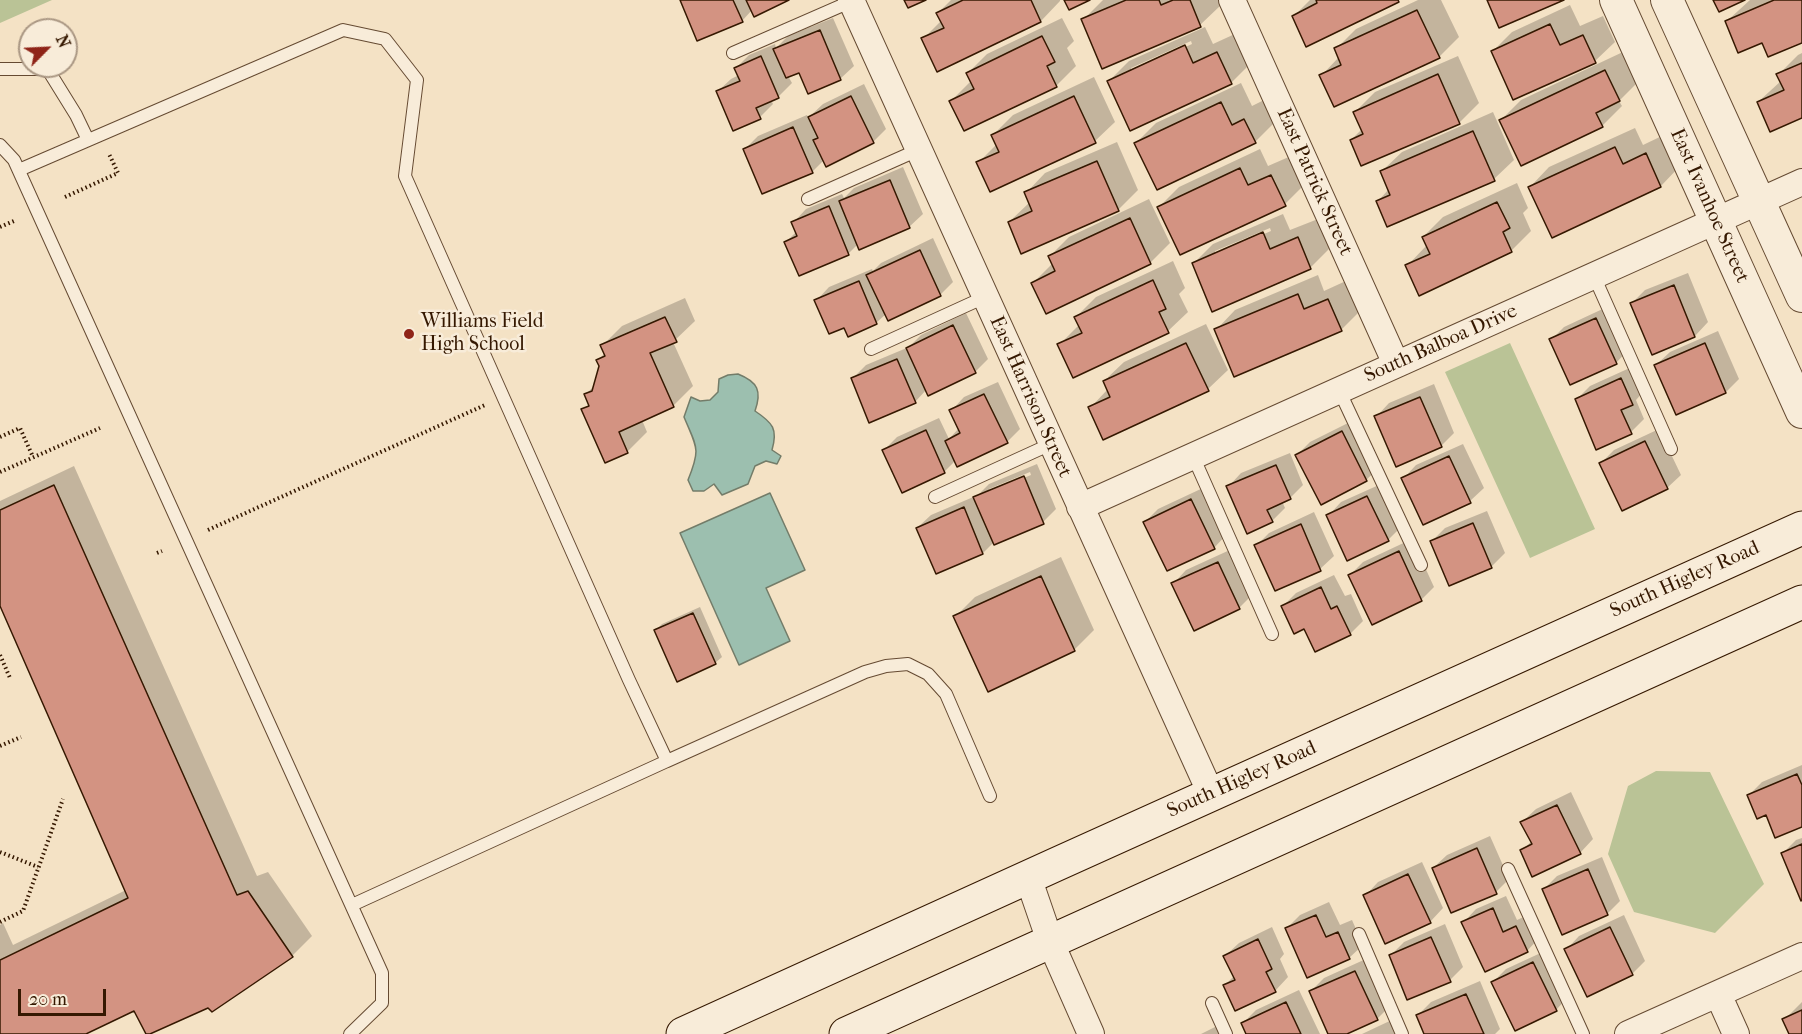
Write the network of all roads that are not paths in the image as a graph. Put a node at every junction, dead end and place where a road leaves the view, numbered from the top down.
1 (1232, 0) edge
2 (1616, 0) edge
3 (1667, 0) edge
4 (852, 1) edge
5 (733, 53) dead end
6 (0, 69) edge
7 (88, 140) junction
8 (0, 145) edge
9 (918, 150) junction
10 (19, 170) junction
11 (1802, 182) edge
12 (808, 199) dead end
13 (1758, 202) junction
14 (1716, 221) junction
15 (1594, 276) junction
16 (1802, 296) edge
17 (985, 297) junction
18 (871, 349) dead end
19 (1396, 364) junction
20 (1339, 390) junction
21 (1802, 412) edge
22 (1051, 444) junction
23 (1671, 449) dead end
24 (1193, 456) junction
25 (935, 497) dead end
26 (1080, 507) junction
27 (1802, 528) edge
28 (1421, 565) dead end
29 (1802, 602) edge
30 (1272, 634) dead end
31 (667, 761) junction
32 (1211, 794) junction
33 (990, 796) dead end
34 (1508, 869) dead end
35 (1028, 877) junction
36 (351, 905) junction
37 (1359, 934) dead end
38 (1050, 940) junction
39 (1802, 956) edge
40 (1718, 994) junction
41 (1212, 1003) dead end
42 (350, 1034) edge
43 (683, 1034) edge
44 (846, 1034) edge
45 (1091, 1034) edge
46 (1226, 1034) edge
47 (1402, 1034) edge
48 (1583, 1034) edge
49 (1629, 1034) edge
50 (1736, 1034) edge

1 - 19 street, East Patrick Street
2 - 14 street, East Ivanhoe Street
3 - 13 street
4 - 5 lane
4 - 9 street, East Harrison Street
6 - 7 lane
7 - 10 lane
7 - 31 lane
8 - 10 lane
9 - 12 lane
9 - 17 street, East Harrison Street
10 - 36 lane
11 - 13 street, South Balboa Drive
13 - 14 street, South Balboa Drive
13 - 16 street
14 - 15 street, South Balboa Drive
14 - 21 street, East Ivanhoe Street
15 - 19 street, South Balboa Drive
15 - 23 lane
17 - 18 lane
17 - 22 street, East Harrison Street
19 - 20 street, South Balboa Drive
20 - 24 street, South Balboa Drive
20 - 28 lane
22 - 25 lane
22 - 26 street, East Harrison Street
24 - 26 street, South Balboa Drive
24 - 30 lane
26 - 32 street, East Harrison Street
27 - 32 main road, South Higley Road
29 - 38 main road
31 - 33 lane
31 - 36 lane
32 - 35 main road, South Higley Road
34 - 48 lane
35 - 38 street
35 - 43 main road, South Higley Road
36 - 42 lane
37 - 47 lane
38 - 44 main road
38 - 45 street
39 - 40 street
40 - 49 street
40 - 50 street
41 - 46 lane

